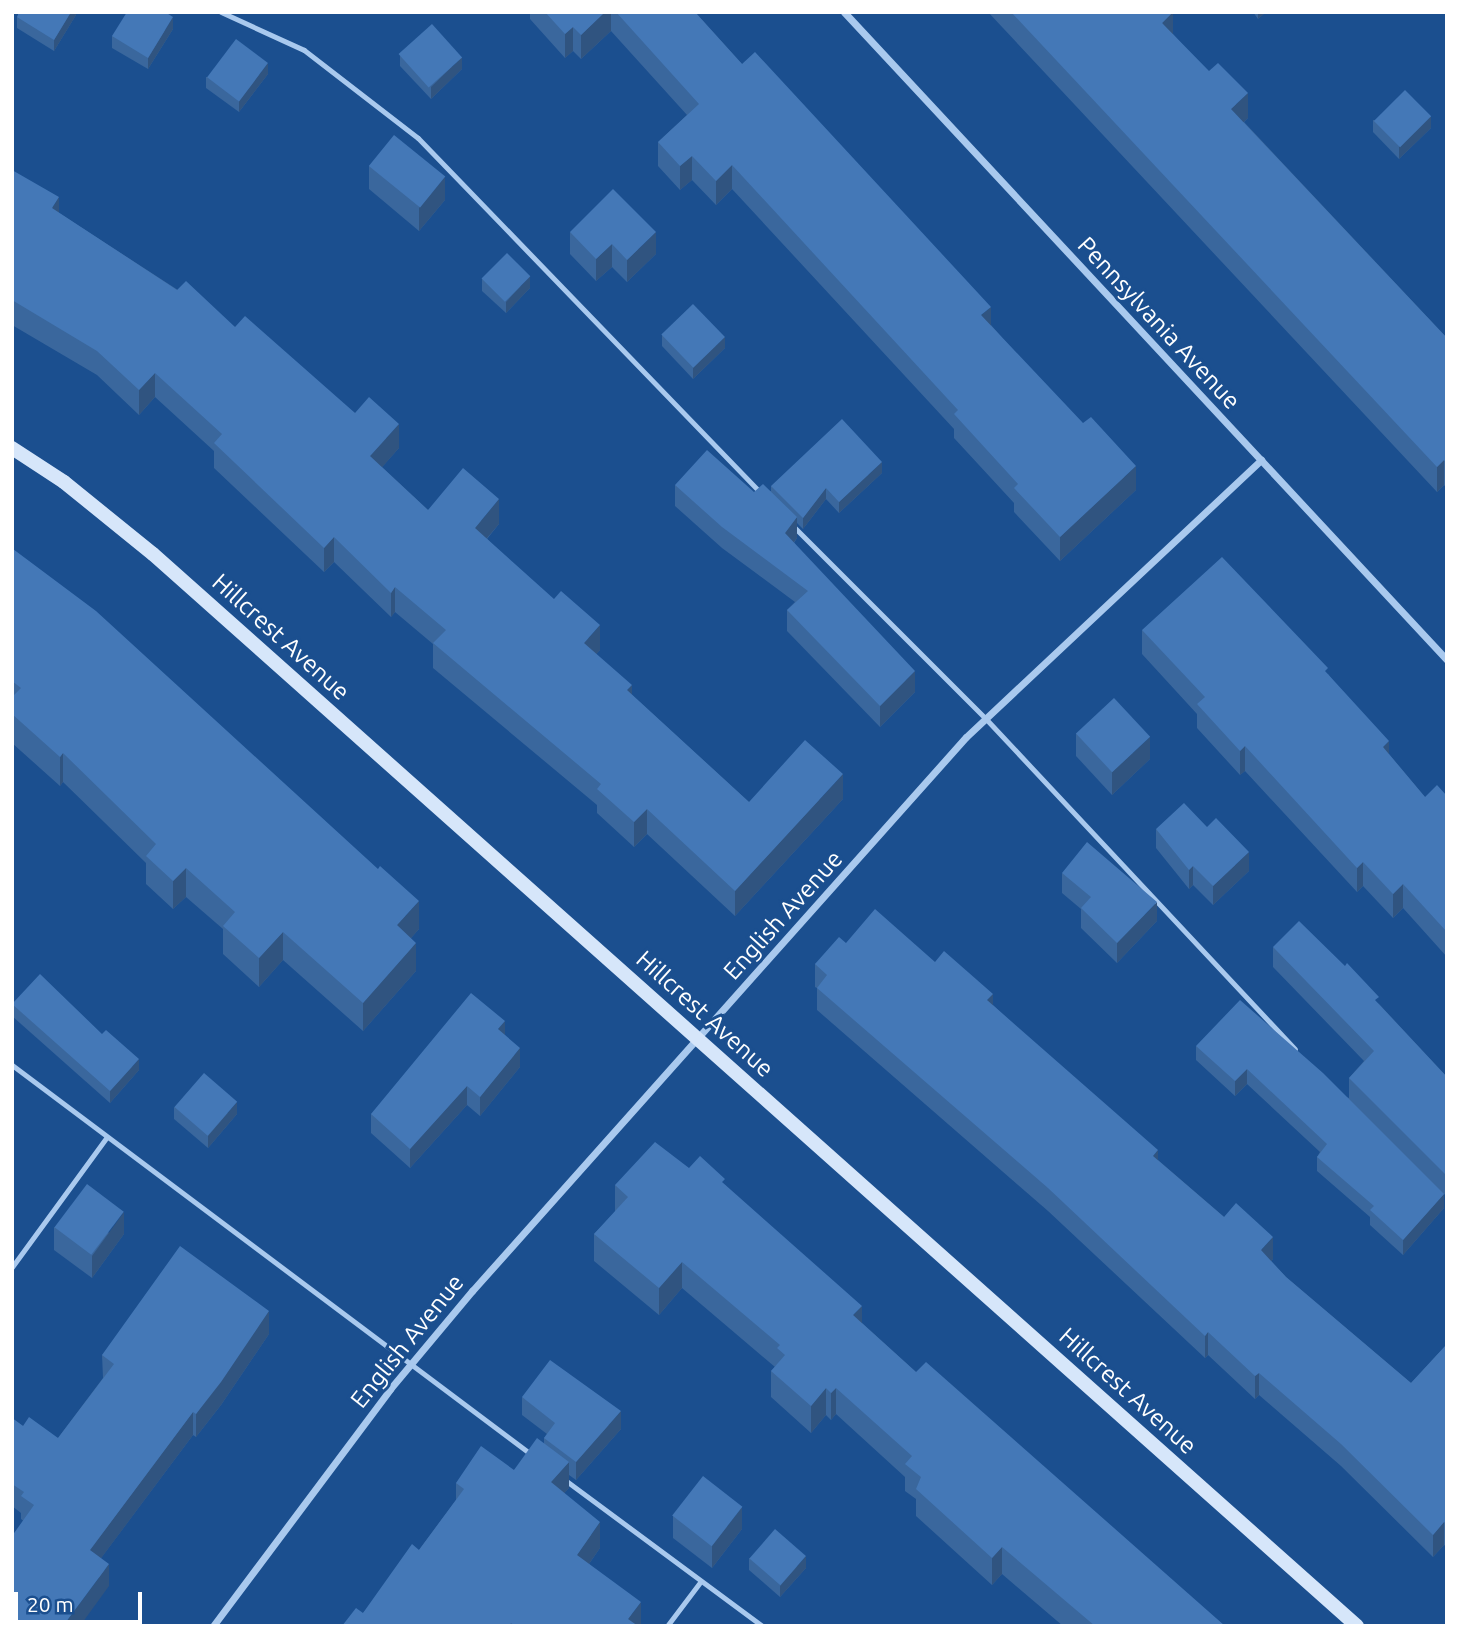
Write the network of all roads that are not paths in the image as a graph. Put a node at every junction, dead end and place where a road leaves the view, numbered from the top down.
1 (222, 12) edge
2 (844, 12) edge
3 (12, 448) edge
4 (1261, 460) junction
5 (764, 496) edge
6 (783, 516) edge
7 (1447, 660) edge
8 (986, 719) junction
9 (699, 1039) junction
10 (1302, 1056) edge
11 (12, 1065) edge
12 (106, 1138) junction
13 (12, 1267) edge
14 (412, 1363) junction
15 (537, 1459) edge
16 (559, 1475) edge
17 (701, 1581) junction
18 (214, 1626) edge
19 (667, 1626) edge
20 (762, 1626) edge
21 (1357, 1626) edge

1 - 5 lane
2 - 4 street, Pennsylvania Avenue
3 - 9 main road, Hillcrest Avenue
4 - 7 street, Pennsylvania Avenue
4 - 8 street, English Avenue
6 - 8 lane
8 - 9 street, English Avenue
8 - 10 lane
9 - 14 street, English Avenue
9 - 21 main road, Hillcrest Avenue
11 - 12 lane
12 - 13 lane
12 - 14 lane
14 - 15 lane
14 - 18 street, English Avenue
16 - 17 lane
17 - 19 lane
17 - 20 lane

